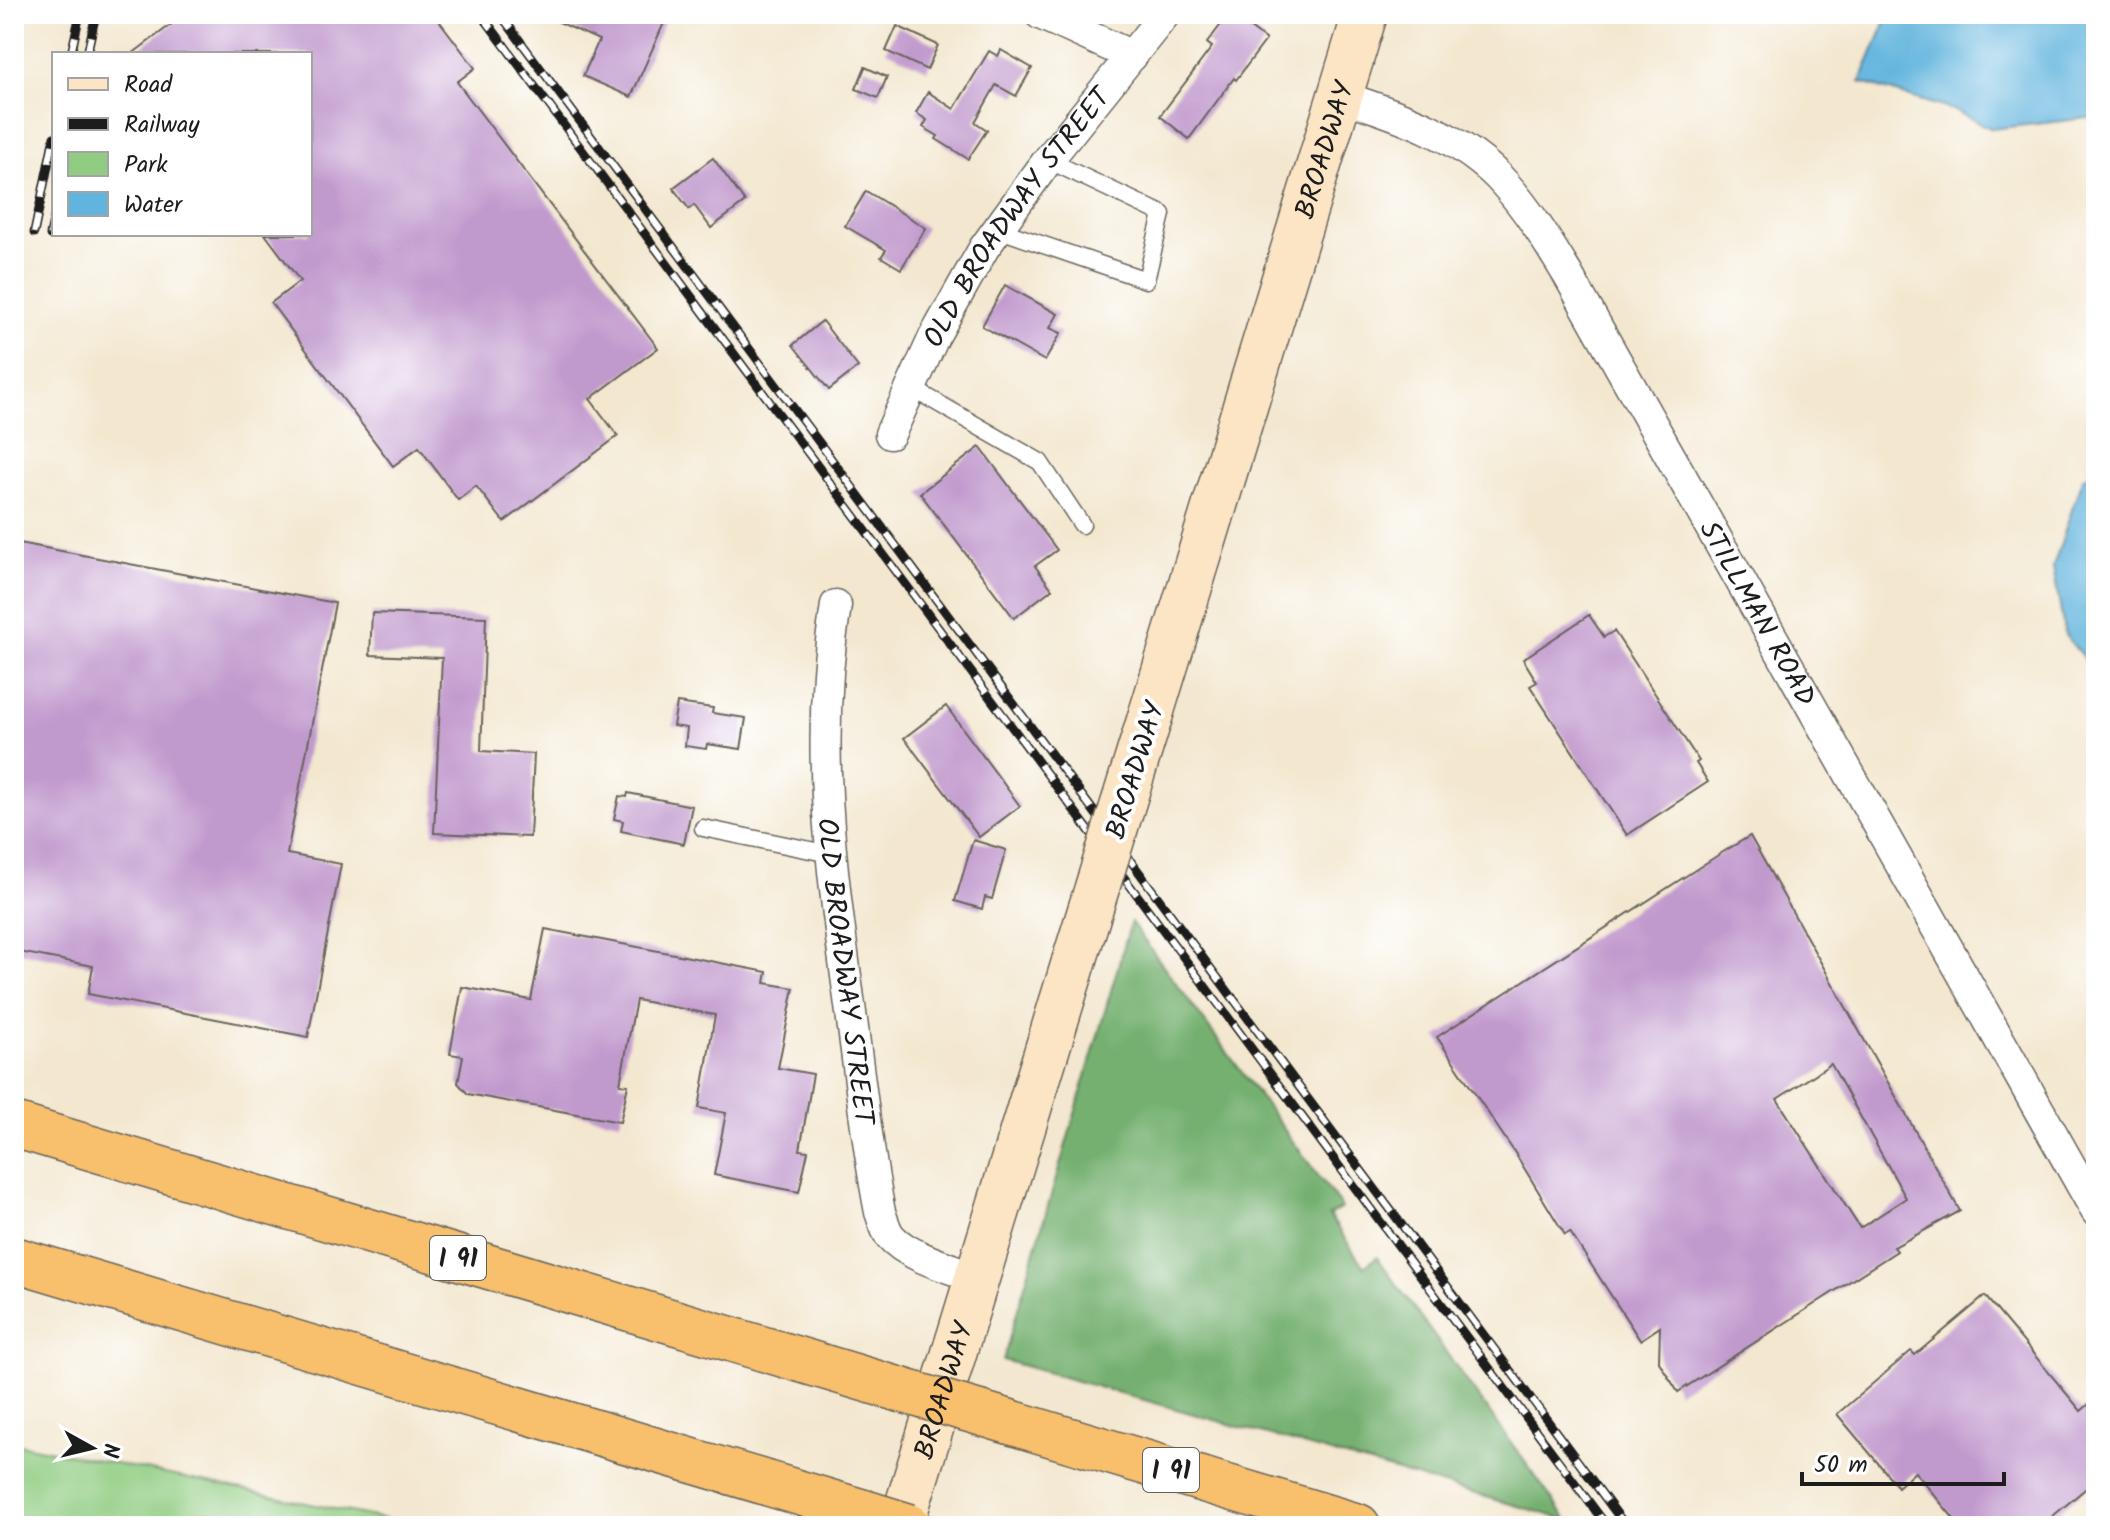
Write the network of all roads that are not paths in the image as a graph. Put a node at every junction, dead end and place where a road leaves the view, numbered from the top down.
1 (1040, 14) edge
2 (1165, 14) edge
3 (1365, 14) edge
4 (1132, 56) junction
5 (1340, 96) junction
6 (1048, 160) junction
7 (997, 229) junction
8 (910, 387) junction
9 (890, 434) dead end
10 (1082, 525) dead end
11 (836, 605) dead end
12 (703, 828) dead end
13 (830, 854) junction
14 (14, 1125) edge
15 (2096, 1211) edge
16 (14, 1259) edge
17 (977, 1278) junction
18 (883, 1519) edge
19 (909, 1526) edge
20 (1358, 1526) edge

1 - 4 street
2 - 4 street, OLD BROADWAY STREET
3 - 5 main road, BROADWAY
4 - 6 street, OLD BROADWAY STREET
5 - 15 street, STILLMAN ROAD
5 - 17 main road, BROADWAY, bridge
6 - 7 street, OLD BROADWAY STREET
6 - 7 lane
7 - 8 street, OLD BROADWAY STREET
8 - 9 street, OLD BROADWAY STREET
8 - 10 lane
11 - 13 street, OLD BROADWAY STREET
12 - 13 lane
13 - 17 street, OLD BROADWAY STREET
14 - 20 highway, I 91, bridge
16 - 18 highway
17 - 18 main road, BROADWAY
18 - 19 highway, bridge

